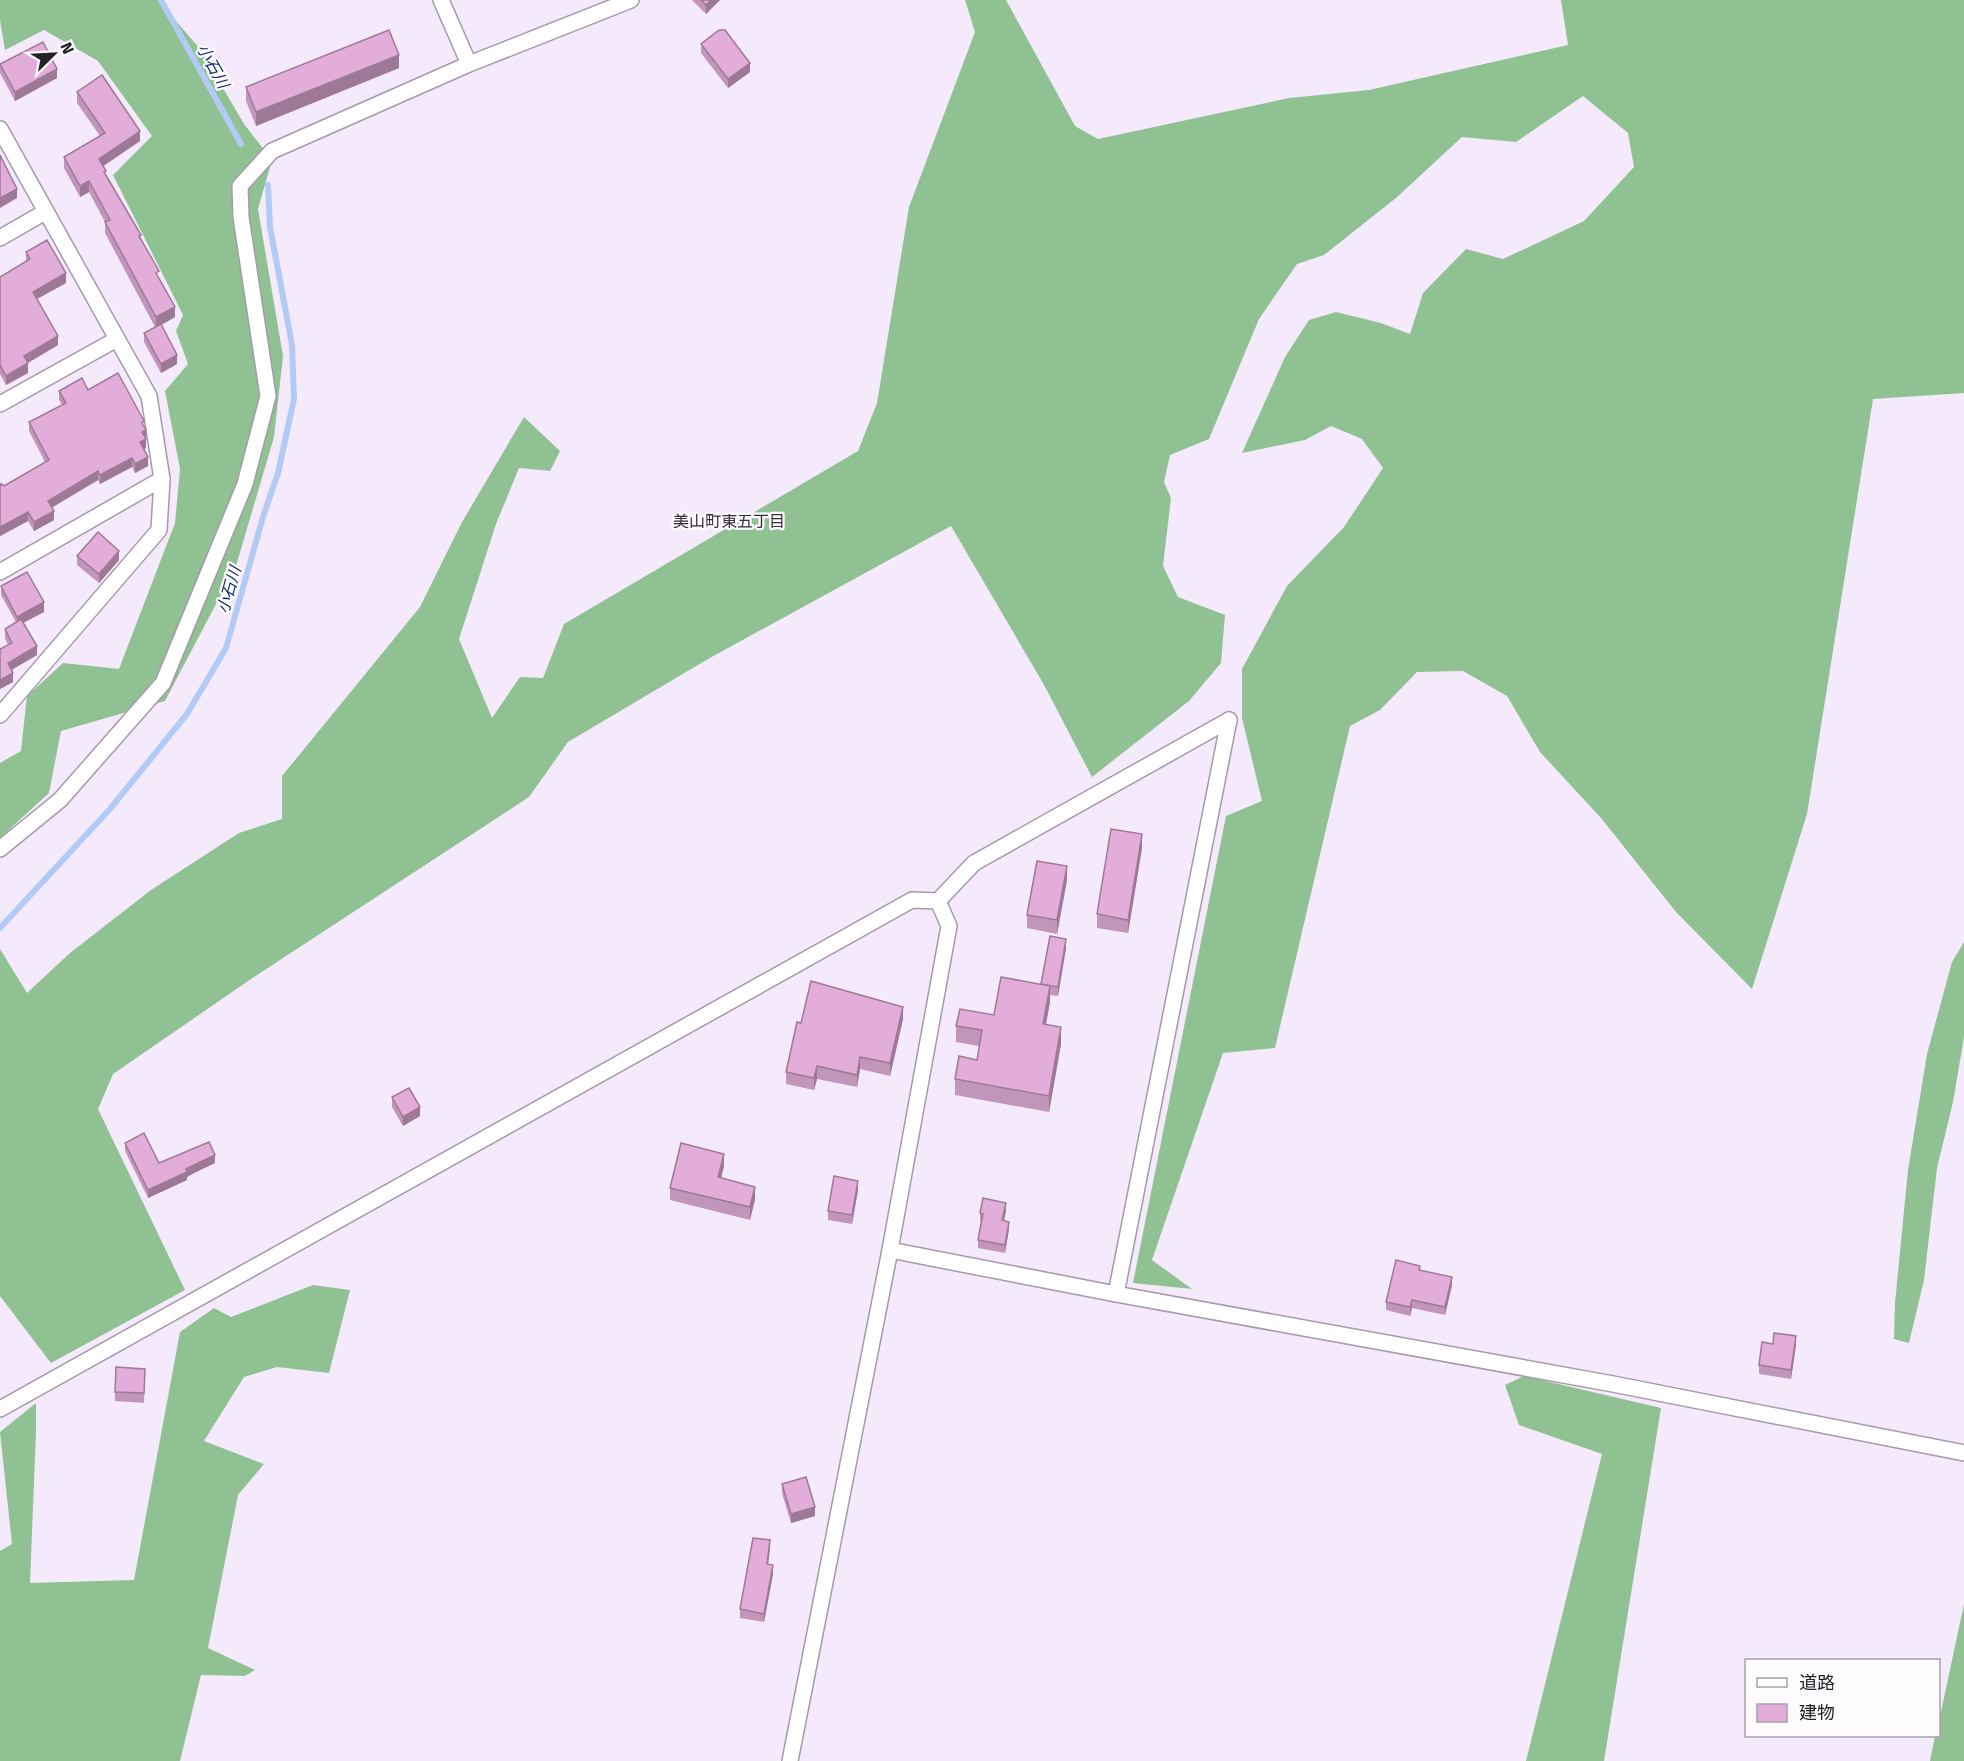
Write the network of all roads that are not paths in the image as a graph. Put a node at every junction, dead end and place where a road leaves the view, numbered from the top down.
1 (441, 0) edge
2 (631, 0) edge
3 (470, 64) junction
4 (0, 129) edge
5 (45, 212) junction
6 (0, 238) edge
7 (117, 339) junction
8 (0, 404) edge
9 (162, 479) junction
10 (0, 572) edge
11 (0, 715) edge
12 (0, 849) edge
13 (938, 901) junction
14 (890, 1250) junction
15 (1116, 1294) junction
16 (0, 1409) edge
17 (1964, 1453) edge
18 (790, 1761) edge

1 - 3 street
2 - 3 street
3 - 12 street
4 - 5 street
5 - 6 street
5 - 7 street
7 - 8 street
7 - 9 street
9 - 10 street
9 - 11 street
13 - 14 street
13 - 15 street
13 - 16 street
14 - 15 street
14 - 18 street
15 - 17 street

